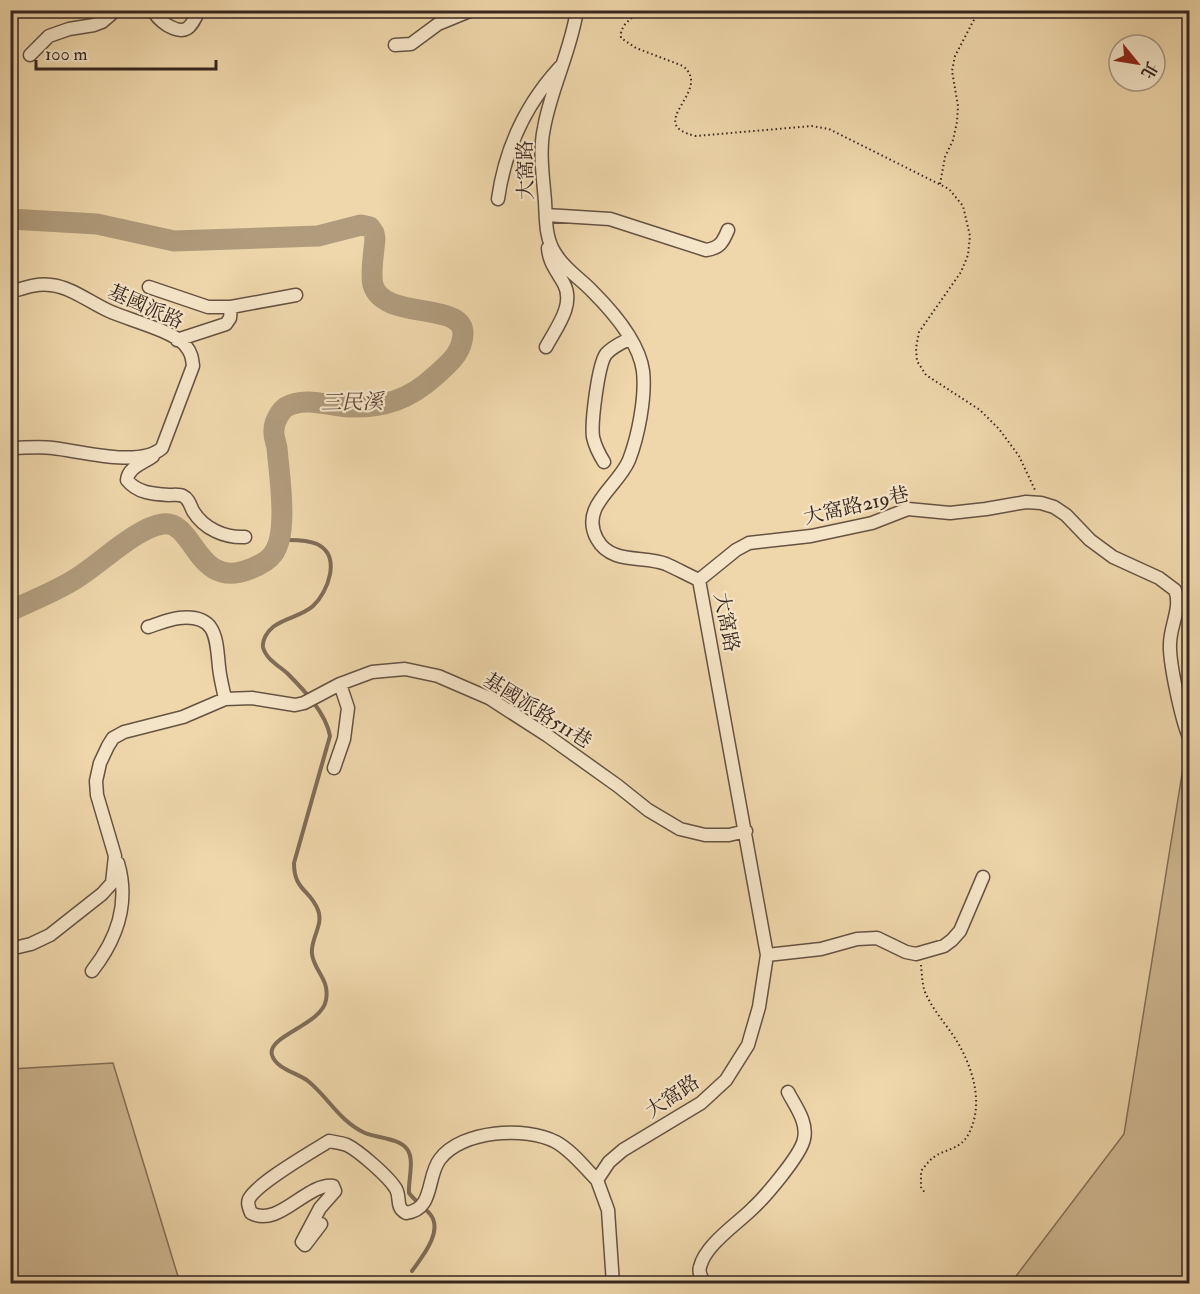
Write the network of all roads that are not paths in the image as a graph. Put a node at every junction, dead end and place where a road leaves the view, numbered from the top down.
1 (116, 10) edge
2 (153, 10) edge
3 (199, 10) edge
4 (472, 10) edge
5 (577, 10) edge
6 (395, 45) dead end
7 (30, 55) dead end
8 (563, 64) junction
9 (498, 199) dead end
10 (546, 215) junction
11 (728, 230) dead end
12 (548, 235) junction
13 (148, 287) dead end
14 (10, 292) edge
15 (296, 295) dead end
16 (231, 307) junction
17 (629, 339) junction
18 (177, 340) junction
19 (546, 346) dead end
20 (10, 448) edge
21 (157, 453) junction
22 (604, 462) dead end
23 (245, 537) dead end
24 (699, 580) junction
25 (148, 627) dead end
26 (340, 684) junction
27 (225, 699) junction
28 (1190, 739) edge
29 (334, 768) dead end
30 (746, 831) junction
31 (116, 856) junction
32 (983, 877) dead end
33 (10, 949) edge
34 (767, 955) junction
35 (92, 971) dead end
36 (788, 1092) dead end
37 (597, 1180) junction
38 (321, 1224) dead end
39 (613, 1284) edge
40 (705, 1284) edge

1 - 7 street
2 - 3 street
4 - 6 street
5 - 8 street, 大窩路
8 - 9 street
8 - 10 street, 大窩路
10 - 11 street
10 - 12 street, 大窩路
12 - 17 street, 大窩路
12 - 19 street
13 - 16 street
14 - 18 street, 基國派路
15 - 16 street
16 - 18 street
17 - 22 street
17 - 24 street, 大窩路
18 - 21 street, 基國派路
20 - 21 street
21 - 23 street
24 - 28 street, 大窩路219巷
24 - 30 street, 大窩路
25 - 27 street
26 - 27 street, 基國派路511巷
26 - 29 street
26 - 30 street, 基國派路511巷
27 - 31 street, 基國派路511巷
30 - 34 street, 大窩路
31 - 33 street, 基國派路511巷
31 - 35 street
32 - 34 street
34 - 37 street, 大窩路
36 - 40 street
37 - 38 street
37 - 39 street

